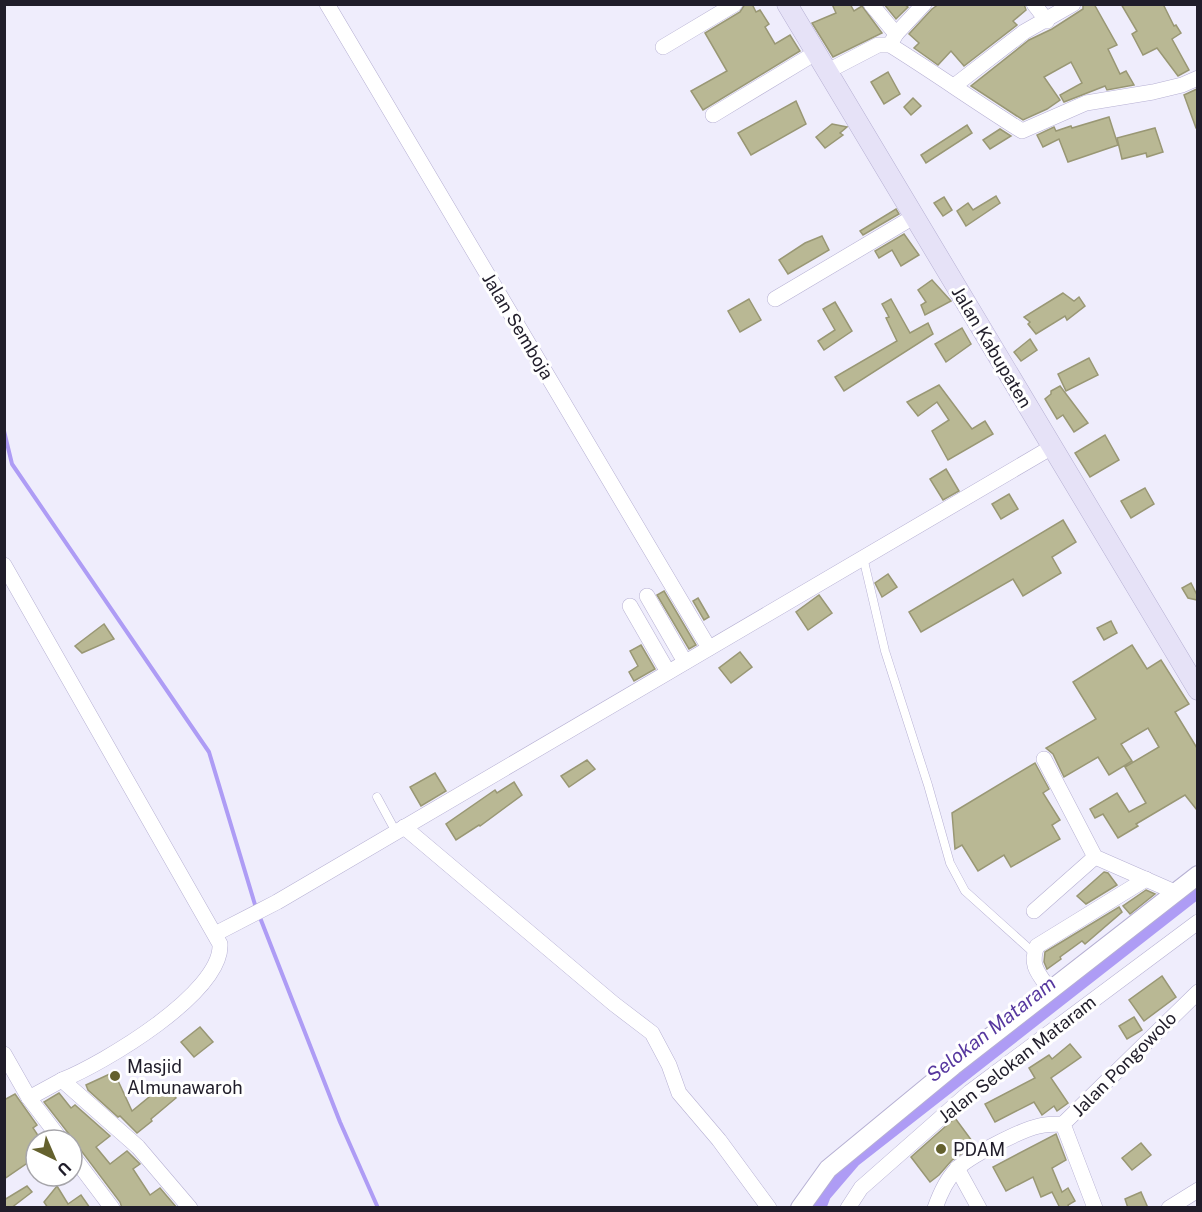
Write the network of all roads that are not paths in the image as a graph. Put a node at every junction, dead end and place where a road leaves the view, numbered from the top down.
1 (327, 4) edge
2 (735, 4) edge
3 (787, 4) edge
4 (871, 4) edge
5 (924, 4) edge
6 (1034, 4) edge
7 (1073, 4) edge
8 (1047, 21) junction
9 (893, 40) junction
10 (663, 46) dead end
11 (817, 52) junction
12 (828, 71) junction
13 (1197, 78) edge
14 (954, 86) junction
15 (713, 115) dead end
16 (915, 216) junction
17 (775, 299) dead end
18 (1052, 447) junction
19 (863, 557) junction
20 (4, 566) edge
21 (647, 596) dead end
22 (630, 606) dead end
23 (709, 648) junction
24 (685, 662) junction
25 (668, 672) junction
26 (1197, 690) edge
27 (1044, 759) dead end
28 (377, 797) dead end
29 (400, 830) junction
30 (1095, 857) junction
31 (1197, 874) edge
32 (1146, 879) junction
33 (1175, 892) junction
34 (1034, 911) dead end
35 (1197, 922) edge
36 (215, 934) junction
37 (1035, 954) junction
38 (1050, 990) junction
39 (1197, 992) edge
40 (4, 1054) edge
41 (62, 1080) junction
42 (29, 1098) junction
43 (1063, 1124) junction
44 (52, 1128) edge
45 (957, 1168) junction
46 (84, 1171) edge
47 (1197, 1190) edge
48 (112, 1208) edge
49 (190, 1208) edge
50 (769, 1208) edge
51 (800, 1208) edge
52 (848, 1208) edge
53 (935, 1208) edge
54 (979, 1208) edge
55 (1095, 1208) edge
56 (1169, 1208) edge

1 - 23 street, Jalan Semboja
2 - 10 street
3 - 11 main road, Jalan Kabupaten
4 - 9 street
5 - 9 street
6 - 8 street
7 - 8 street
8 - 14 street
9 - 12 street
9 - 14 street
11 - 12 main road, Jalan Kabupaten
11 - 15 street
12 - 16 main road, Jalan Kabupaten
13 - 14 street
16 - 17 street
16 - 18 main road, Jalan Kabupaten
18 - 19 street
18 - 26 main road, Jalan Kabupaten
19 - 23 street
19 - 37 lane
20 - 36 street
21 - 24 street
22 - 25 street
23 - 24 street
24 - 25 street
25 - 29 street
27 - 30 street
28 - 29 lane
29 - 36 street
29 - 50 street
30 - 32 street
30 - 34 street
31 - 33 street
32 - 33 street
32 - 37 street
33 - 38 street
35 - 52 street, Jalan Selokan Mataram
36 - 41 street
37 - 38 street
38 - 51 street
39 - 43 street, Jalan Pongowolo
40 - 42 street
41 - 42 street
41 - 49 street
42 - 44 street
43 - 45 street
43 - 55 street, Jalan Pongowolo
45 - 53 street
45 - 54 street
46 - 48 street
47 - 56 street

